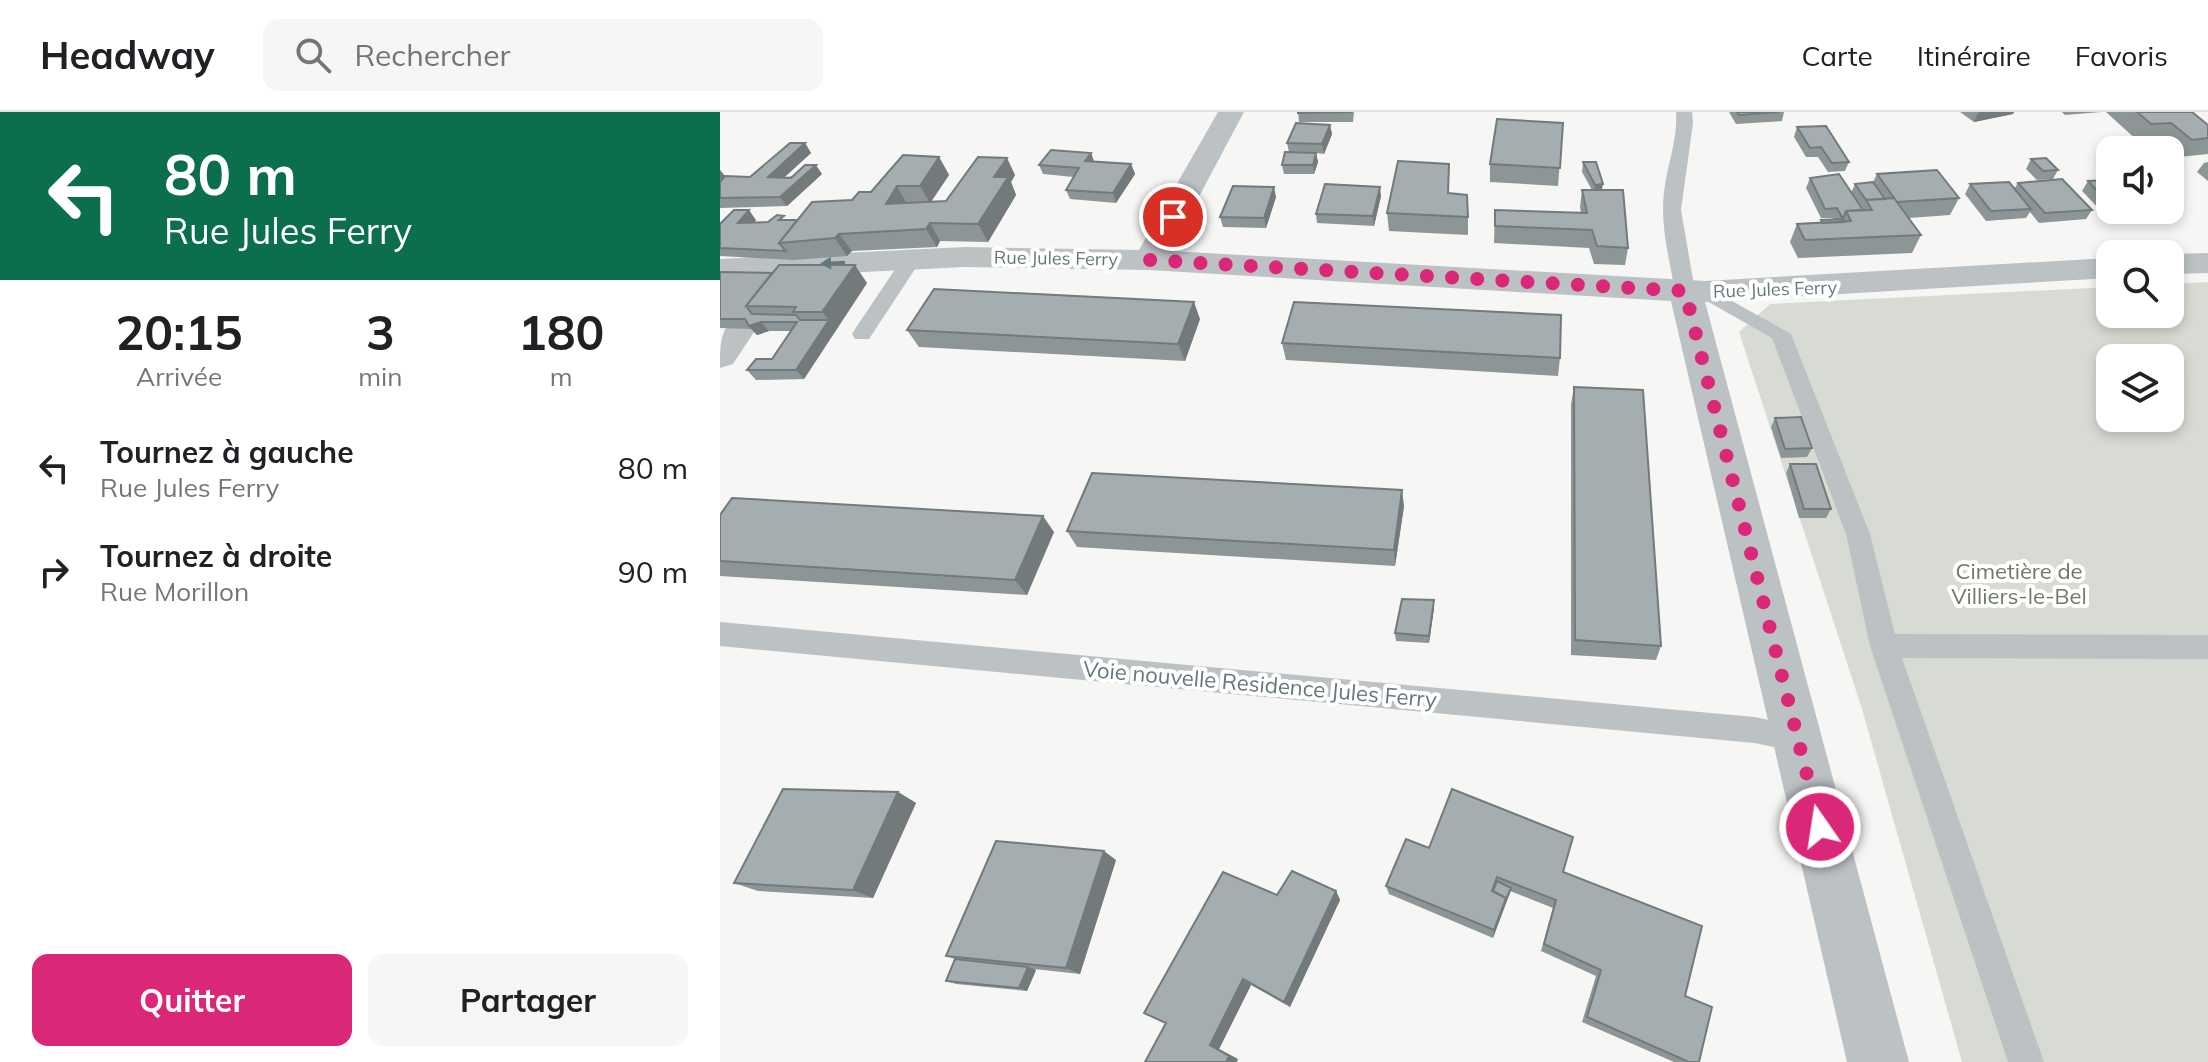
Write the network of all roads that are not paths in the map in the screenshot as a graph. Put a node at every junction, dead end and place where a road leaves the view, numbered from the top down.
1 (1231, 112) edge
2 (1684, 112) edge
3 (911, 260) junction
4 (1149, 260) junction
5 (2208, 263) edge
6 (2184, 264) edge
7 (720, 269) edge
8 (2096, 269) edge
9 (1695, 292) junction
10 (862, 334) dead end
11 (720, 634) edge
12 (1884, 646) junction
13 (2208, 647) edge
14 (1799, 738) junction
15 (1878, 1062) edge
16 (2026, 1062) edge

1 - 4 street
2 - 9 lane
3 - 4 street, Rue Jules Ferry
3 -> 7 street, Rue Jules Ferry
3 - 10 lane
4 - 9 street, Rue Jules Ferry
5 - 6 street
8 - 9 street, Rue Jules Ferry
9 - 12 lane
9 - 14 street
11 - 14 lane, Voie nouvelle Residence Jules Ferry
12 - 13 lane
12 - 16 lane
14 - 15 street

